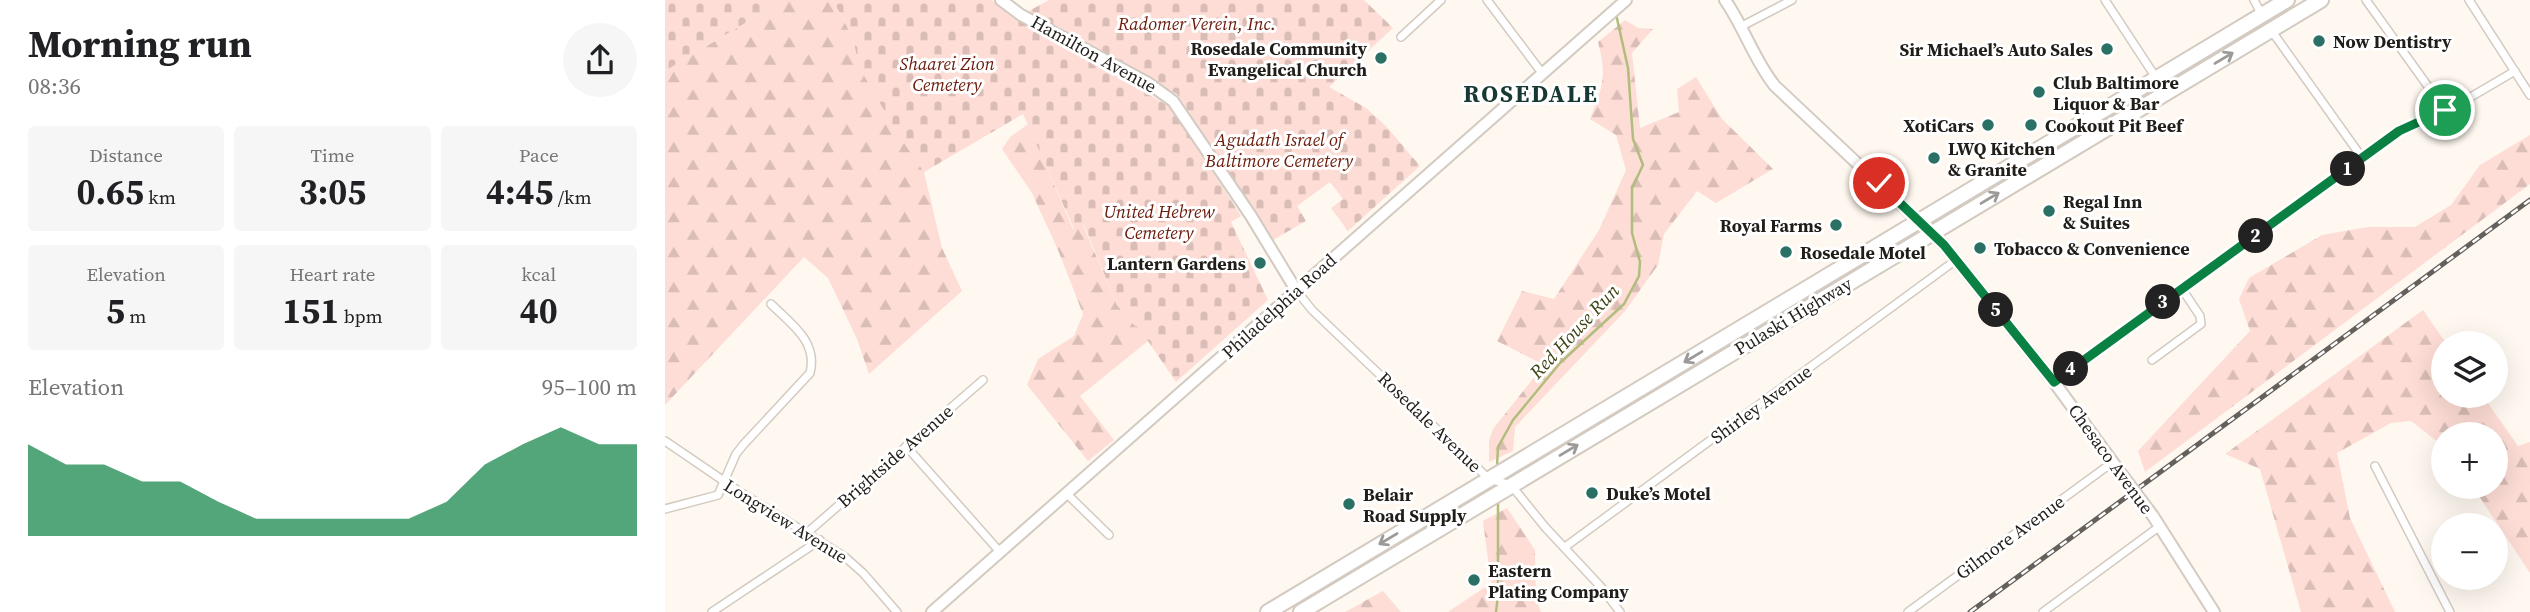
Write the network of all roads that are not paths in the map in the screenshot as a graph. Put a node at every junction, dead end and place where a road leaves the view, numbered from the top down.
1 (1001, 0) edge
2 (1441, 0) edge
3 (1487, 0) edge
4 (1626, 0) edge
5 (1725, 0) edge
6 (1792, 0) edge
7 (2105, 0) edge
8 (2254, 0) edge
9 (2287, 0) edge
10 (2321, 0) edge
11 (2366, 0) edge
12 (2469, 0) edge
13 (2262, 15) junction
14 (1742, 26) junction
15 (2271, 30) junction
16 (1401, 37) dead end
17 (2515, 71) junction
18 (1542, 73) junction
19 (2157, 78) junction
20 (2166, 93) junction
21 (2530, 94) edge
22 (2445, 110) junction
23 (2363, 159) junction
24 (1919, 220) junction
25 (1931, 232) junction
26 (1956, 260) junction
27 (2182, 289) junction
28 (1296, 290) junction
29 (771, 304) dead end
30 (2152, 360) dead end
31 (983, 380) dead end
32 (2054, 382) junction
33 (665, 441) edge
34 (906, 446) junction
35 (2115, 465) junction
36 (2375, 466) dead end
37 (1489, 479) junction
38 (724, 481) junction
39 (1511, 485) junction
40 (1067, 494) junction
41 (665, 509) edge
42 (2156, 521) junction
43 (808, 532) junction
44 (1109, 536) dead end
45 (820, 540) junction
46 (1565, 547) junction
47 (1000, 552) junction
48 (712, 612) edge
49 (897, 612) edge
50 (932, 612) edge
51 (1268, 612) edge
52 (1301, 612) edge
53 (1620, 612) edge
54 (1908, 612) edge
55 (2043, 612) edge
56 (2214, 612) edge
57 (2450, 612) edge

1 - 28 street, Hamilton Avenue
2 - 16 street
3 - 18 street
4 - 18 street, Philadelphia Road
5 - 14 street, Chesaco Avenue
6 - 14 street
7 - 19 street
8 - 13 street
9 - 13 highway, Pulaski Highway
10 - 15 highway, Pulaski Highway
11 - 22 street
12 - 17 street
13 - 19 highway, Pulaski Highway
14 - 24 street, Chesaco Avenue
20 -> 15 highway, Pulaski Highway
15 - 23 street
17 - 21 street
17 - 22 street
18 - 28 street, Philadelphia Road
19 - 20 street
19 - 24 highway, Pulaski Highway
25 -> 20 highway, Pulaski Highway
22 - 23 street
23 - 27 street
24 - 25 street, Chesaco Avenue
24 -> 37 highway, Pulaski Highway
25 - 26 street, Chesaco Avenue
39 -> 25 highway, Pulaski Highway
26 - 32 street, Chesaco Avenue
26 - 46 street, Shirley Avenue
27 - 30 street
27 - 32 street
28 - 37 street, Rosedale Avenue
28 - 40 street, Philadelphia Road
29 - 38 street
31 - 34 street, Brightside Avenue
32 - 35 street, Chesaco Avenue
33 - 38 street, Longview Avenue
34 - 43 street, Brightside Avenue
34 - 47 street
35 - 42 street, Chesaco Avenue, bridge
35 - 54 street, Gilmore Avenue
36 - 57 street
37 - 39 street, Rosedale Avenue
37 -> 51 highway, Pulaski Highway
38 - 41 street
38 - 43 street, Longview Avenue
39 - 46 street
39 - 52 highway, Pulaski Highway
40 - 44 street
40 - 47 street, Philadelphia Road
42 - 55 street
42 - 56 street, Chesaco Avenue
43 - 45 street, Longview Avenue
45 - 48 street
45 - 49 street, Longview Avenue
46 - 53 street
47 - 50 street, Philadelphia Road

